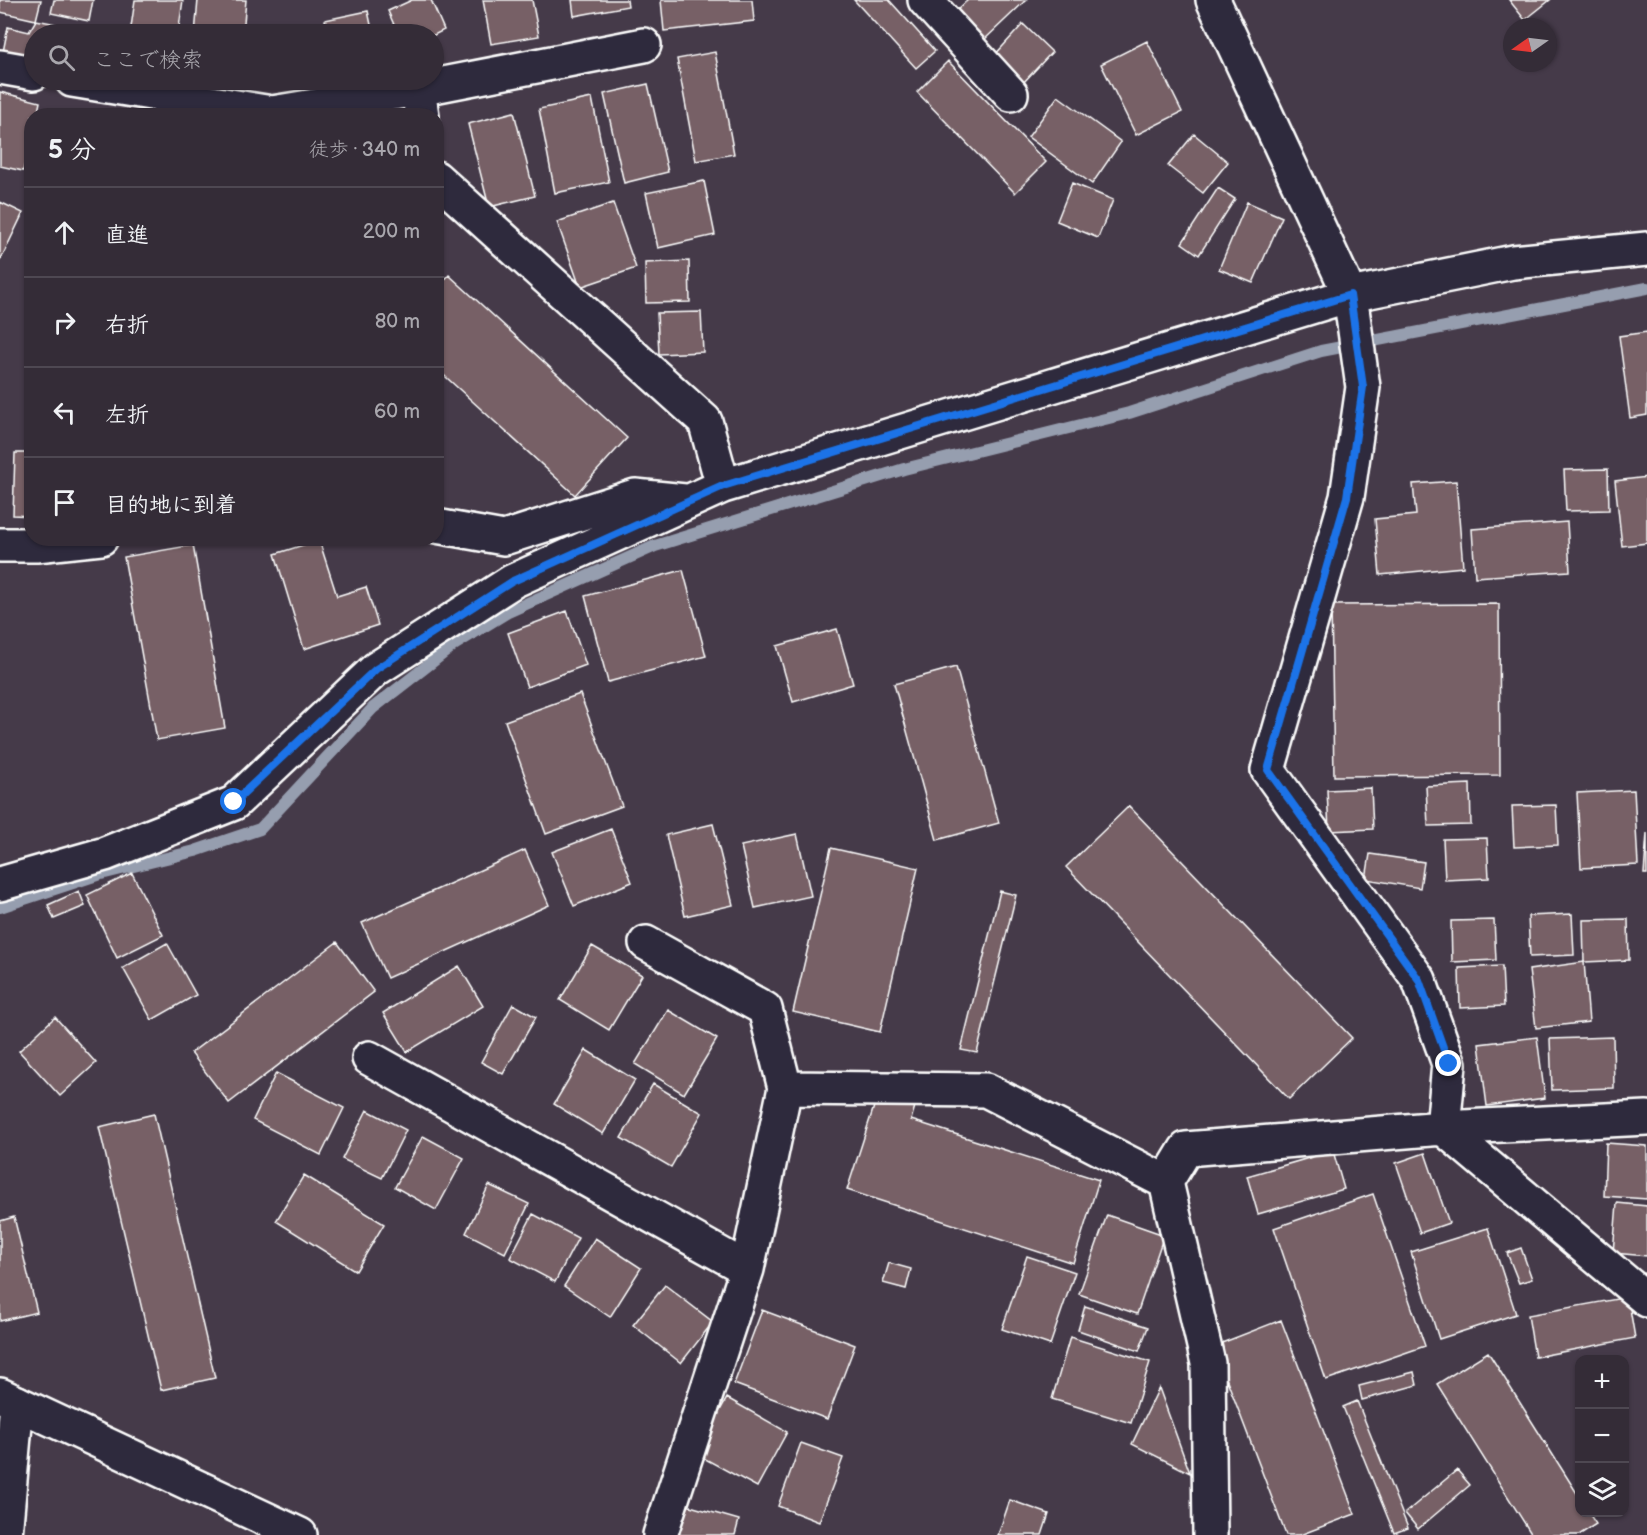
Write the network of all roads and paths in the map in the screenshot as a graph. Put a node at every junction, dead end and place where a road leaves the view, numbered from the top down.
1 (925, 0) edge
2 (1213, 0) edge
3 (644, 45) dead end
4 (0, 68) edge
5 (24, 72) edge
6 (133, 90) edge
7 (1011, 94) dead end
8 (420, 102) edge
9 (242, 108) edge
10 (339, 108) edge
11 (444, 185) edge
12 (1647, 249) edge
13 (1350, 295) junction
14 (723, 486) junction
15 (687, 501) junction
16 (444, 527) edge
17 (0, 545) edge
18 (24, 545) edge
19 (0, 884) edge
20 (646, 943) dead end
21 (369, 1058) dead end
22 (785, 1088) junction
23 (1647, 1118) edge
24 (1443, 1128) junction
25 (1166, 1182) junction
26 (747, 1269) junction
27 (1647, 1300) edge
28 (8, 1399) edge
29 (5, 1535) edge
30 (300, 1535) edge
31 (660, 1535) edge
32 (1210, 1535) edge

1 - 7 street
2 - 13 street
3 - 8 street
4 - 5 street
6 - 9 street
8 - 10 street
11 - 14 street
12 - 13 street
13 - 14 street
13 - 24 street
14 - 15 street
15 - 16 street
15 - 19 street
17 - 18 street
20 - 22 street
21 - 26 street
22 - 25 street
22 - 26 street
23 - 24 street
24 - 25 street
24 - 27 street
25 - 32 street
26 - 31 street
28 - 29 street
28 - 30 street

